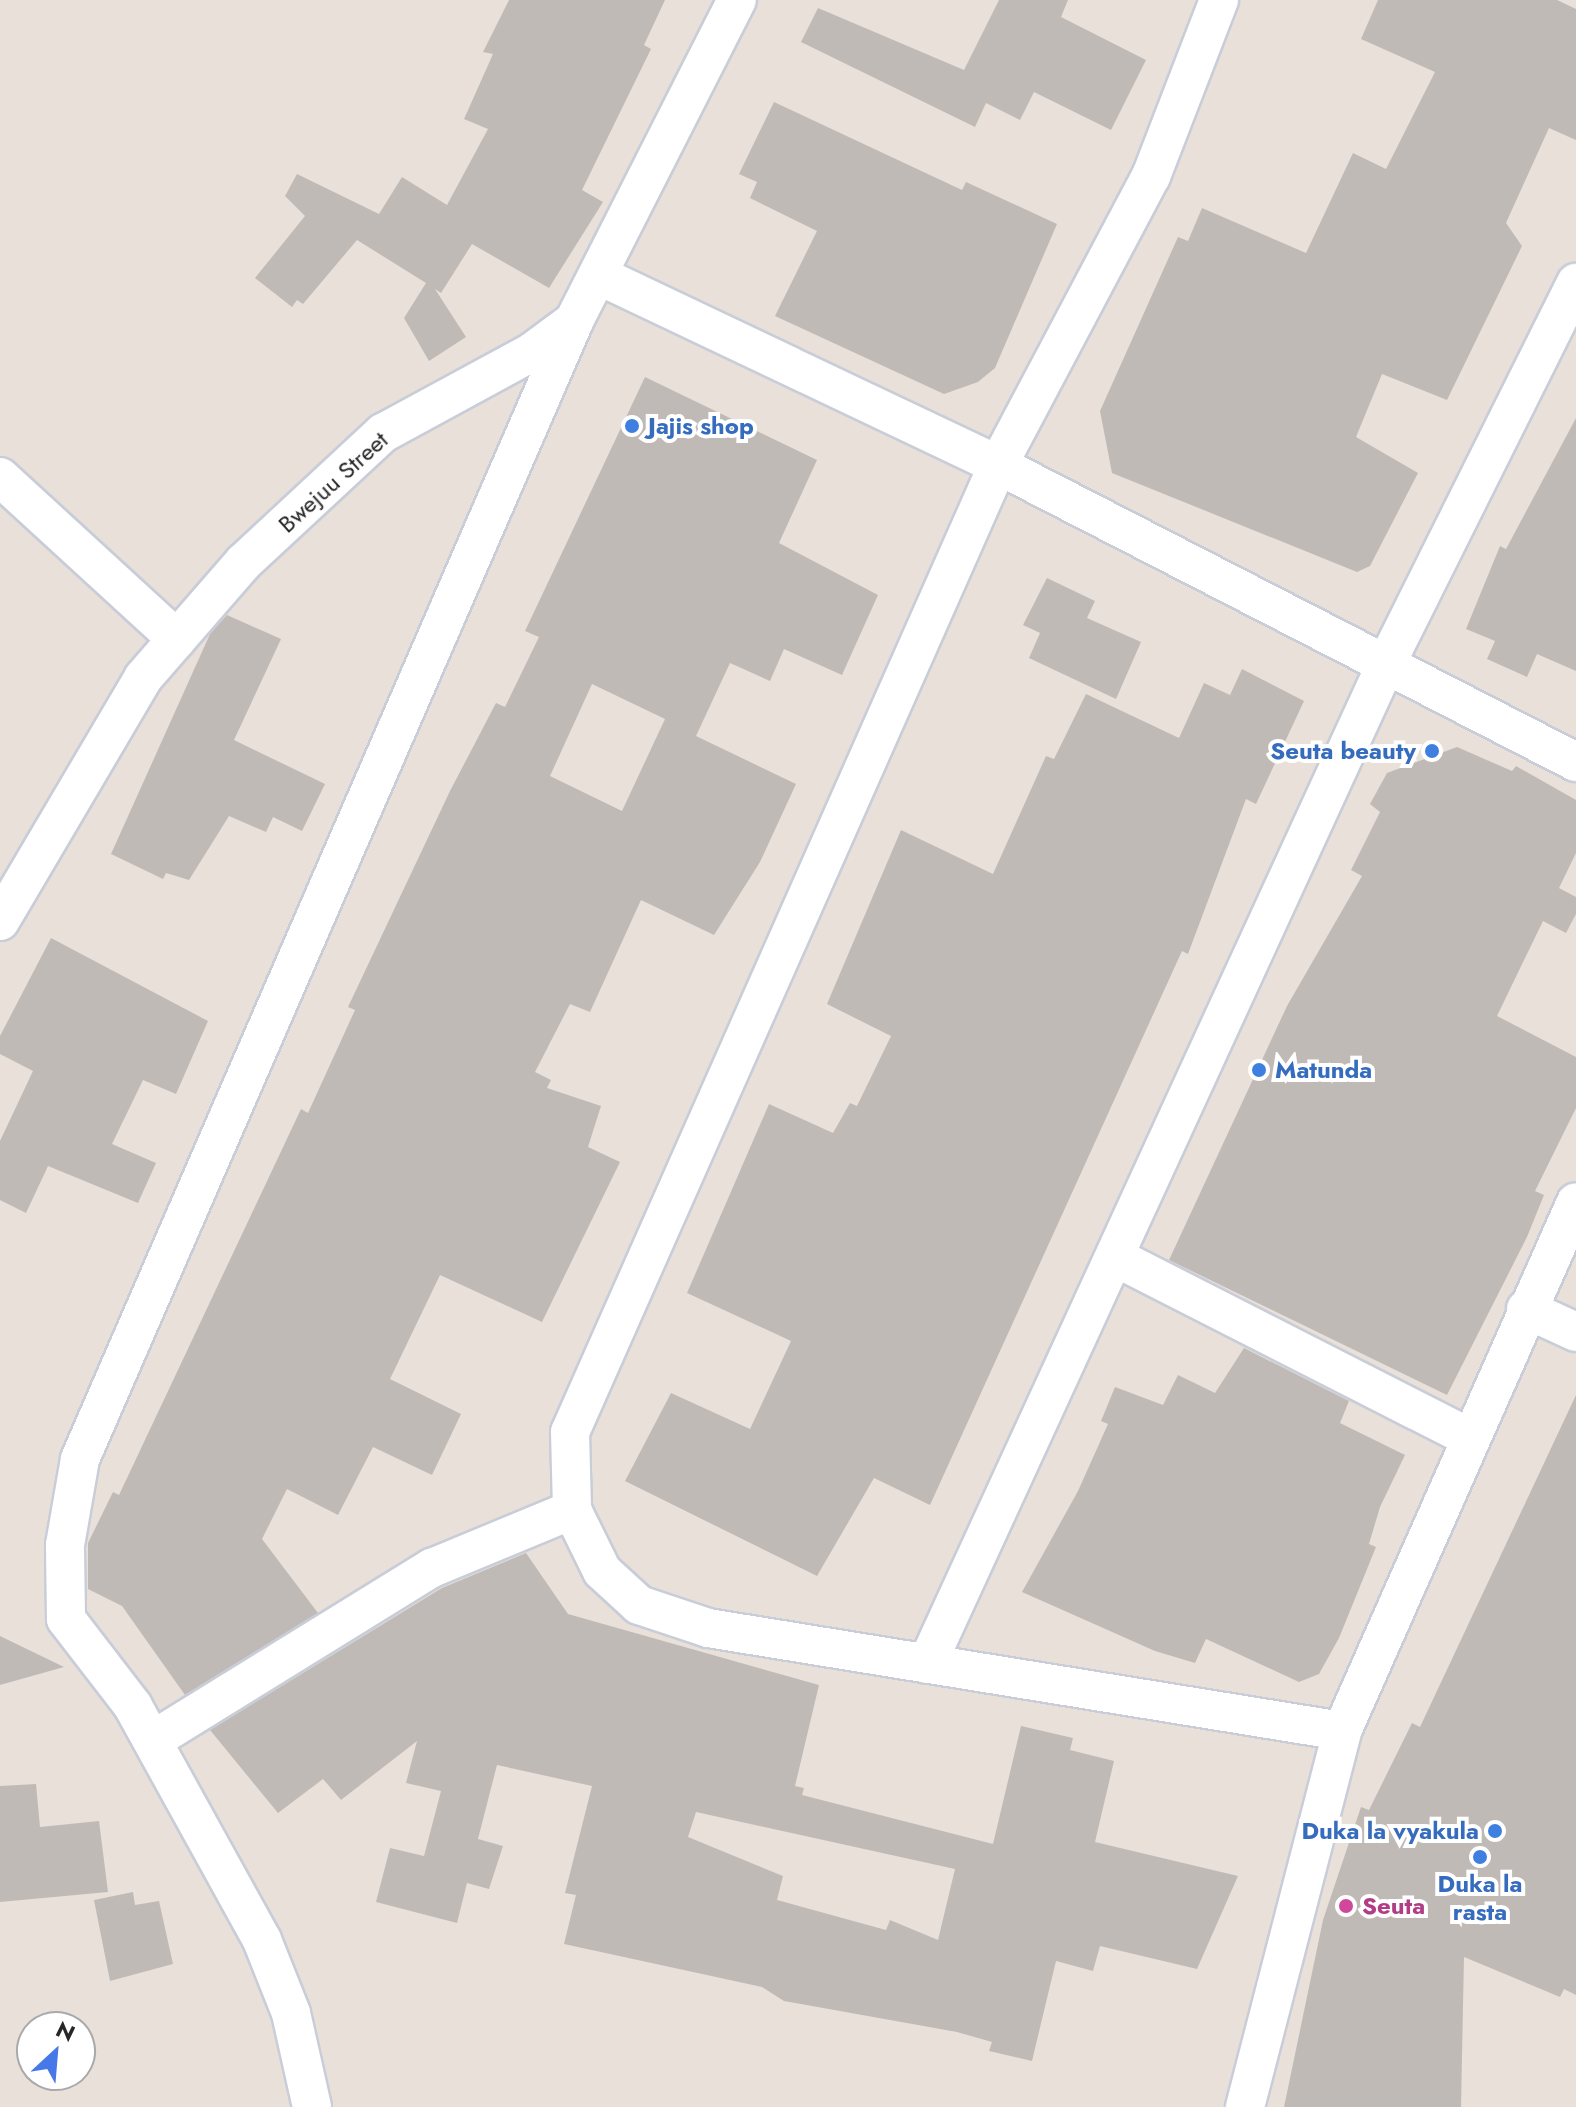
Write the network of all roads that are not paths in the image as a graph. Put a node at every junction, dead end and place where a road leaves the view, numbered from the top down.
1 (737, 0) edge
2 (1219, 0) edge
3 (598, 275) junction
4 (1576, 283) edge
5 (574, 321) junction
6 (998, 465) junction
7 (0, 477) edge
8 (177, 639) junction
9 (1386, 664) junction
10 (1576, 762) edge
11 (0, 921) edge
12 (1576, 1202) edge
13 (1115, 1257) junction
14 (1526, 1309) junction
15 (1576, 1332) edge
16 (1470, 1438) junction
17 (572, 1510) junction
18 (927, 1664) junction
19 (1342, 1731) junction
20 (153, 1740) junction
21 (312, 2107) edge
22 (1245, 2107) edge

1 - 3 street, Bwejuu Street
2 - 6 street
3 - 5 street, Bwejuu Street
3 - 6 street
4 - 9 street
5 - 8 street, Bwejuu Street
5 - 20 street
6 - 9 street
6 - 17 street
7 - 8 street
8 - 11 street, Bwejuu Street
9 - 10 street
9 - 13 street
12 - 14 street
13 - 16 street
13 - 18 street
14 - 15 street
14 - 16 street
16 - 19 street
17 - 18 street
17 - 20 street
18 - 19 street
19 - 22 street
20 - 21 street

